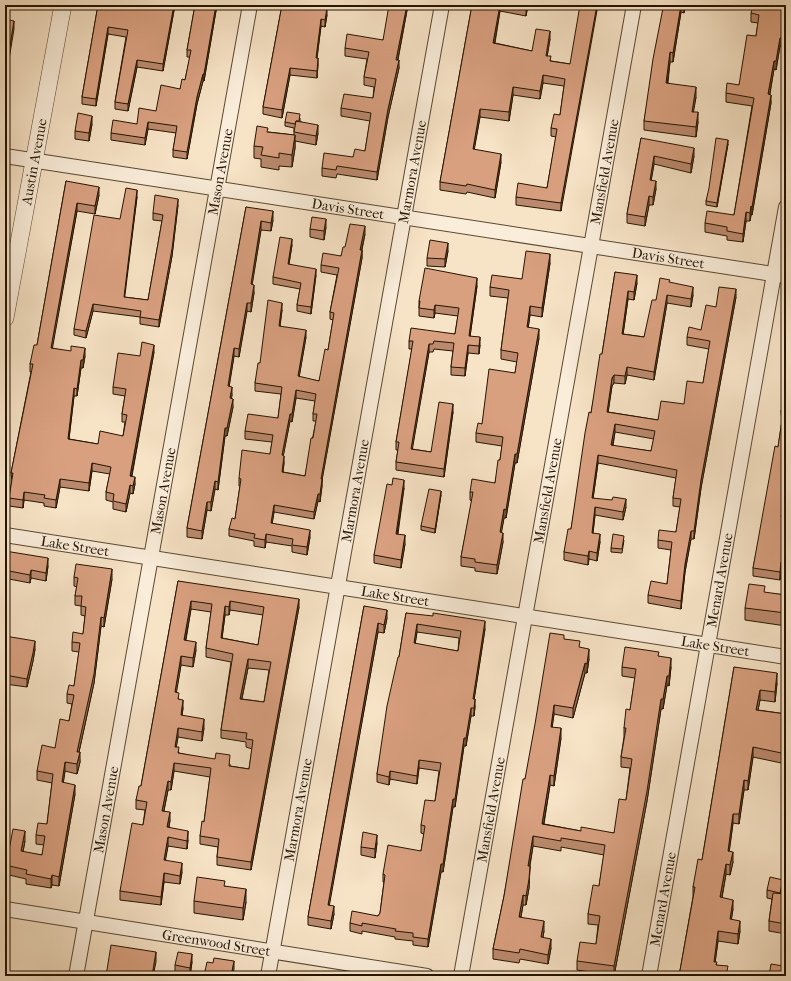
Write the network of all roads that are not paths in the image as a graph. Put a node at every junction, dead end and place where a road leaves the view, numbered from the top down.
1 (62, 5) edge
2 (250, 5) edge
3 (442, 5) edge
4 (634, 5) edge
5 (5, 156) edge
6 (34, 160) junction
7 (218, 188) junction
8 (786, 207) edge
9 (404, 217) junction
10 (591, 246) junction
11 (780, 275) edge
12 (5, 318) edge
13 (5, 535) edge
14 (151, 558) junction
15 (338, 587) junction
16 (525, 616) junction
17 (708, 645) junction
18 (786, 657) edge
19 (5, 909) edge
20 (86, 922) junction
21 (272, 951) junction
22 (76, 976) edge
23 (268, 976) edge
24 (427, 976) edge
25 (461, 976) edge
26 (649, 976) edge

1 - 6 street, Austin Avenue
2 - 7 street, Mason Avenue
3 - 9 street, Marmora Avenue
4 - 10 street, Mansfield Avenue
5 - 6 street, Davis Street
6 - 7 street, Davis Street
6 - 12 street, Austin Avenue
7 - 9 street, Davis Street
7 - 14 street, Mason Avenue
8 - 11 street, Menard Avenue
9 - 10 street, Davis Street
9 - 15 street, Marmora Avenue
10 - 11 street, Davis Street
10 - 16 street, Mansfield Avenue
11 - 17 street, Menard Avenue
13 - 14 street, Lake Street
14 - 15 street, Lake Street
14 - 20 street, Mason Avenue
15 - 16 street, Lake Street
15 - 21 street, Marmora Avenue
16 - 17 street, Lake Street
16 - 25 street, Mansfield Avenue
17 - 18 street, Lake Street
17 - 26 street, Menard Avenue
19 - 20 street, Greenwood Street
20 - 21 street, Greenwood Street
20 - 22 street, Mason Avenue
21 - 23 street, Marmora Avenue
21 - 24 street, Greenwood Street

